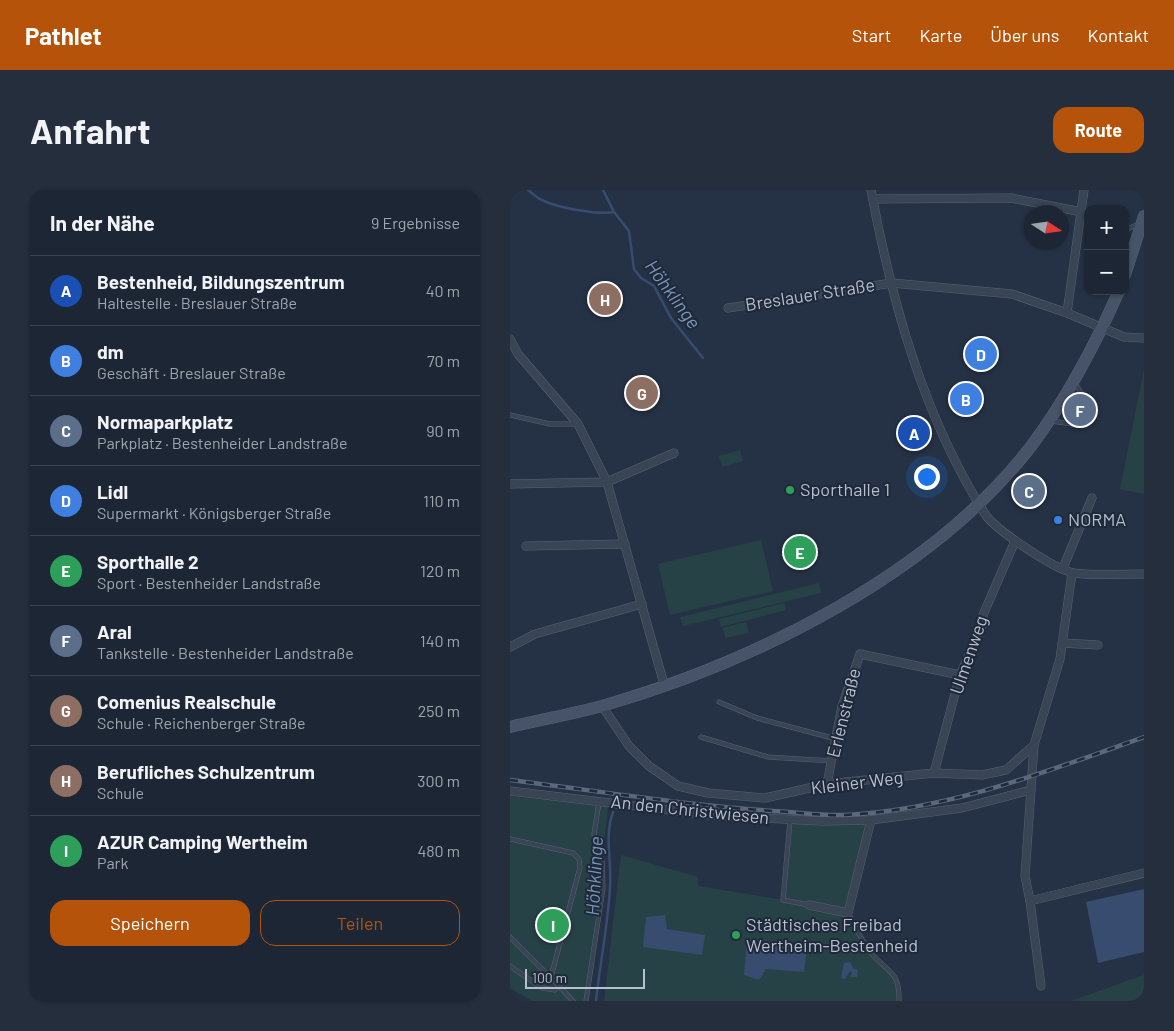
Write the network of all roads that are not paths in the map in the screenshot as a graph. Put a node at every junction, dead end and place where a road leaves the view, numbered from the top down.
1 (871, 190) edge
2 (1084, 190) edge
3 (873, 200) junction
4 (1082, 212) junction
5 (1143, 219) edge
6 (1129, 228) edge
7 (1129, 263) edge
8 (892, 283) junction
9 (1117, 295) edge
10 (728, 308) dead end
11 (1067, 313) junction
12 (1102, 328) junction
13 (1144, 338) edge
14 (510, 339) edge
15 (1074, 380) junction
16 (510, 416) edge
17 (1048, 420) junction
18 (578, 424) junction
19 (674, 453) dead end
20 (607, 482) junction
21 (510, 484) edge
22 (1092, 498) dead end
23 (979, 504) junction
24 (1015, 541) junction
25 (625, 544) junction
26 (526, 546) dead end
27 (1063, 568) junction
28 (1072, 573) junction
29 (1144, 574) edge
30 (642, 604) junction
31 (1062, 643) junction
32 (1098, 645) dead end
33 (510, 647) edge
34 (960, 674) junction
35 (664, 684) junction
36 (719, 702) dead end
37 (602, 706) junction
38 (510, 727) edge
39 (701, 737) dead end
40 (836, 739) junction
41 (1034, 745) junction
42 (832, 761) junction
43 (934, 773) junction
44 (827, 784) junction
45 (1031, 790) junction
46 (510, 791) edge
47 (600, 802) junction
48 (790, 820) junction
49 (871, 820) junction
50 (510, 839) edge
51 (1144, 872) edge
52 (1030, 900) junction
53 (808, 904) joint
54 (848, 913) junction
55 (510, 937) edge
56 (510, 966) edge
57 (551, 977) junction
58 (559, 986) junction
59 (1041, 986) dead end
60 (573, 1001) edge
61 (586, 1001) edge
62 (899, 1001) edge

1 - 3 street, Breslauer Straße
2 - 4 street
3 - 4 street
3 - 8 street, Breslauer Straße
4 - 11 street
5 - 6 lane
5 - 7 main road
8 - 10 street, Breslauer Straße
8 - 11 street
8 - 23 street, Breslauer Straße
9 - 12 main road
11 - 12 street
12 - 13 street
12 - 15 main road
14 - 18 street
15 - 17 main road
15 - 17 lane
16 - 18 lane
17 - 23 main road
18 - 20 street
19 - 20 street
20 - 21 street
20 - 25 street
22 - 27 street
23 - 24 street, Breslauer Straße
23 - 35 main road
24 - 27 street, Breslauer Straße
24 - 34 street, Ulmenweg
25 - 26 street
25 - 30 street
27 - 28 street, Breslauer Straße
28 - 29 street
28 - 31 street
30 - 33 street
30 - 35 street
31 - 32 street
31 - 41 street
34 - 40 street, Erlenstraße
34 - 43 street, Ulmenweg
35 - 37 main road
36 - 40 lane
37 - 38 main road
37 - 44 street, Kleiner Weg
39 - 42 lane
40 - 42 street, Erlenstraße
41 - 43 street, Kleiner Weg
41 - 45 street
42 - 44 street, Erlenstraße
43 - 44 street, Kleiner Weg
45 - 49 street, An den Christwiesen
45 - 52 street
46 - 47 street, An den Christwiesen
47 - 48 street, An den Christwiesen
47 - 61 lane
48 - 49 street, An den Christwiesen
48 - 53 lane
49 - 54 street
50 - 57 lane
51 - 52 street
52 - 59 street
53 - 54 street
54 - 62 lane
55 - 57 lane
56 - 58 lane
57 - 58 lane
58 - 60 lane

